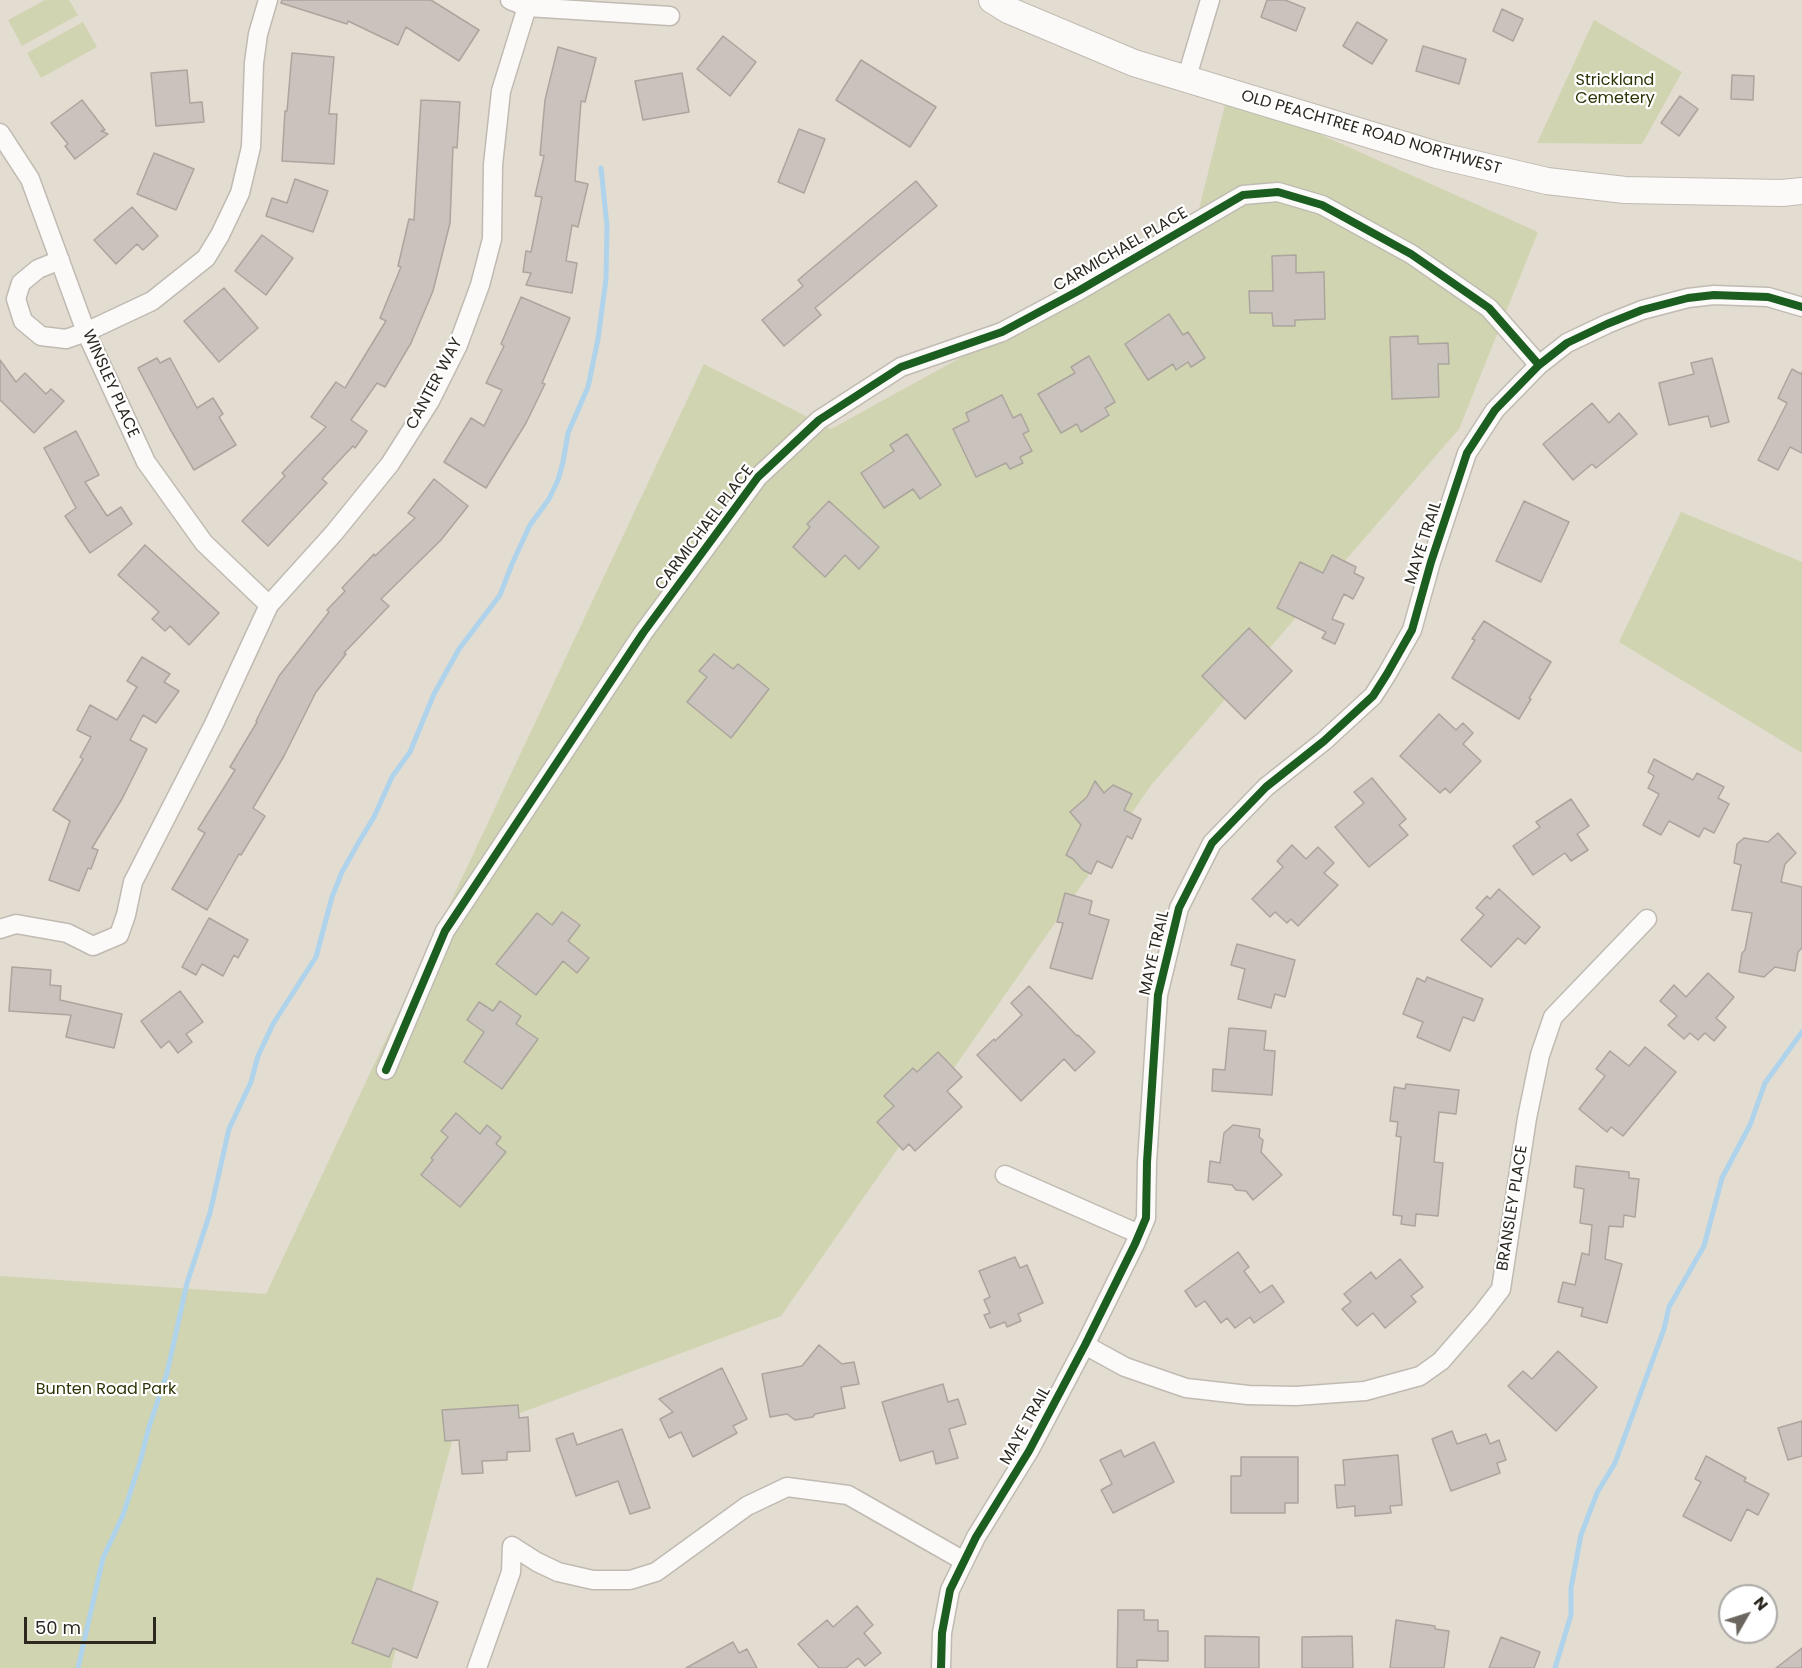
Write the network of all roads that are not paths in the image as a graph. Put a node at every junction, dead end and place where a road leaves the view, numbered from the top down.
1 (268, 0) edge
2 (510, 0) edge
3 (992, 0) edge
4 (1210, 0) edge
5 (527, 7) junction
6 (670, 16) dead end
7 (1186, 80) junction
8 (0, 133) edge
9 (1802, 191) edge
10 (60, 260) junction
11 (1802, 307) edge
12 (86, 332) junction
13 (1539, 365) junction
14 (269, 605) junction
15 (1647, 919) dead end
16 (0, 929) edge
17 (386, 1070) dead end
18 (1005, 1175) dead end
19 (1139, 1234) junction
20 (1085, 1345) junction
21 (964, 1561) junction
22 (477, 1668) edge
23 (941, 1668) edge

1 - 12 street
2 - 5 street
3 - 7 main road, OLD PEACHTREE ROAD NORTHWEST
4 - 7 street
5 - 6 street
5 - 14 street, CANTER WAY
7 - 9 main road, OLD PEACHTREE ROAD NORTHWEST
8 - 10 street, WINSLEY PLACE
10 - 12 street, WINSLEY PLACE
10 - 12 street
11 - 13 street, MAYE TRAIL
12 - 14 street, WINSLEY PLACE
13 - 17 street, CARMICHAEL PLACE
13 - 19 street, MAYE TRAIL
14 - 16 street, CANTER WAY
15 - 20 street, BRANSLEY PLACE
18 - 19 street
19 - 20 street, MAYE TRAIL
20 - 21 street, MAYE TRAIL
21 - 22 street
21 - 23 street, MAYE TRAIL

